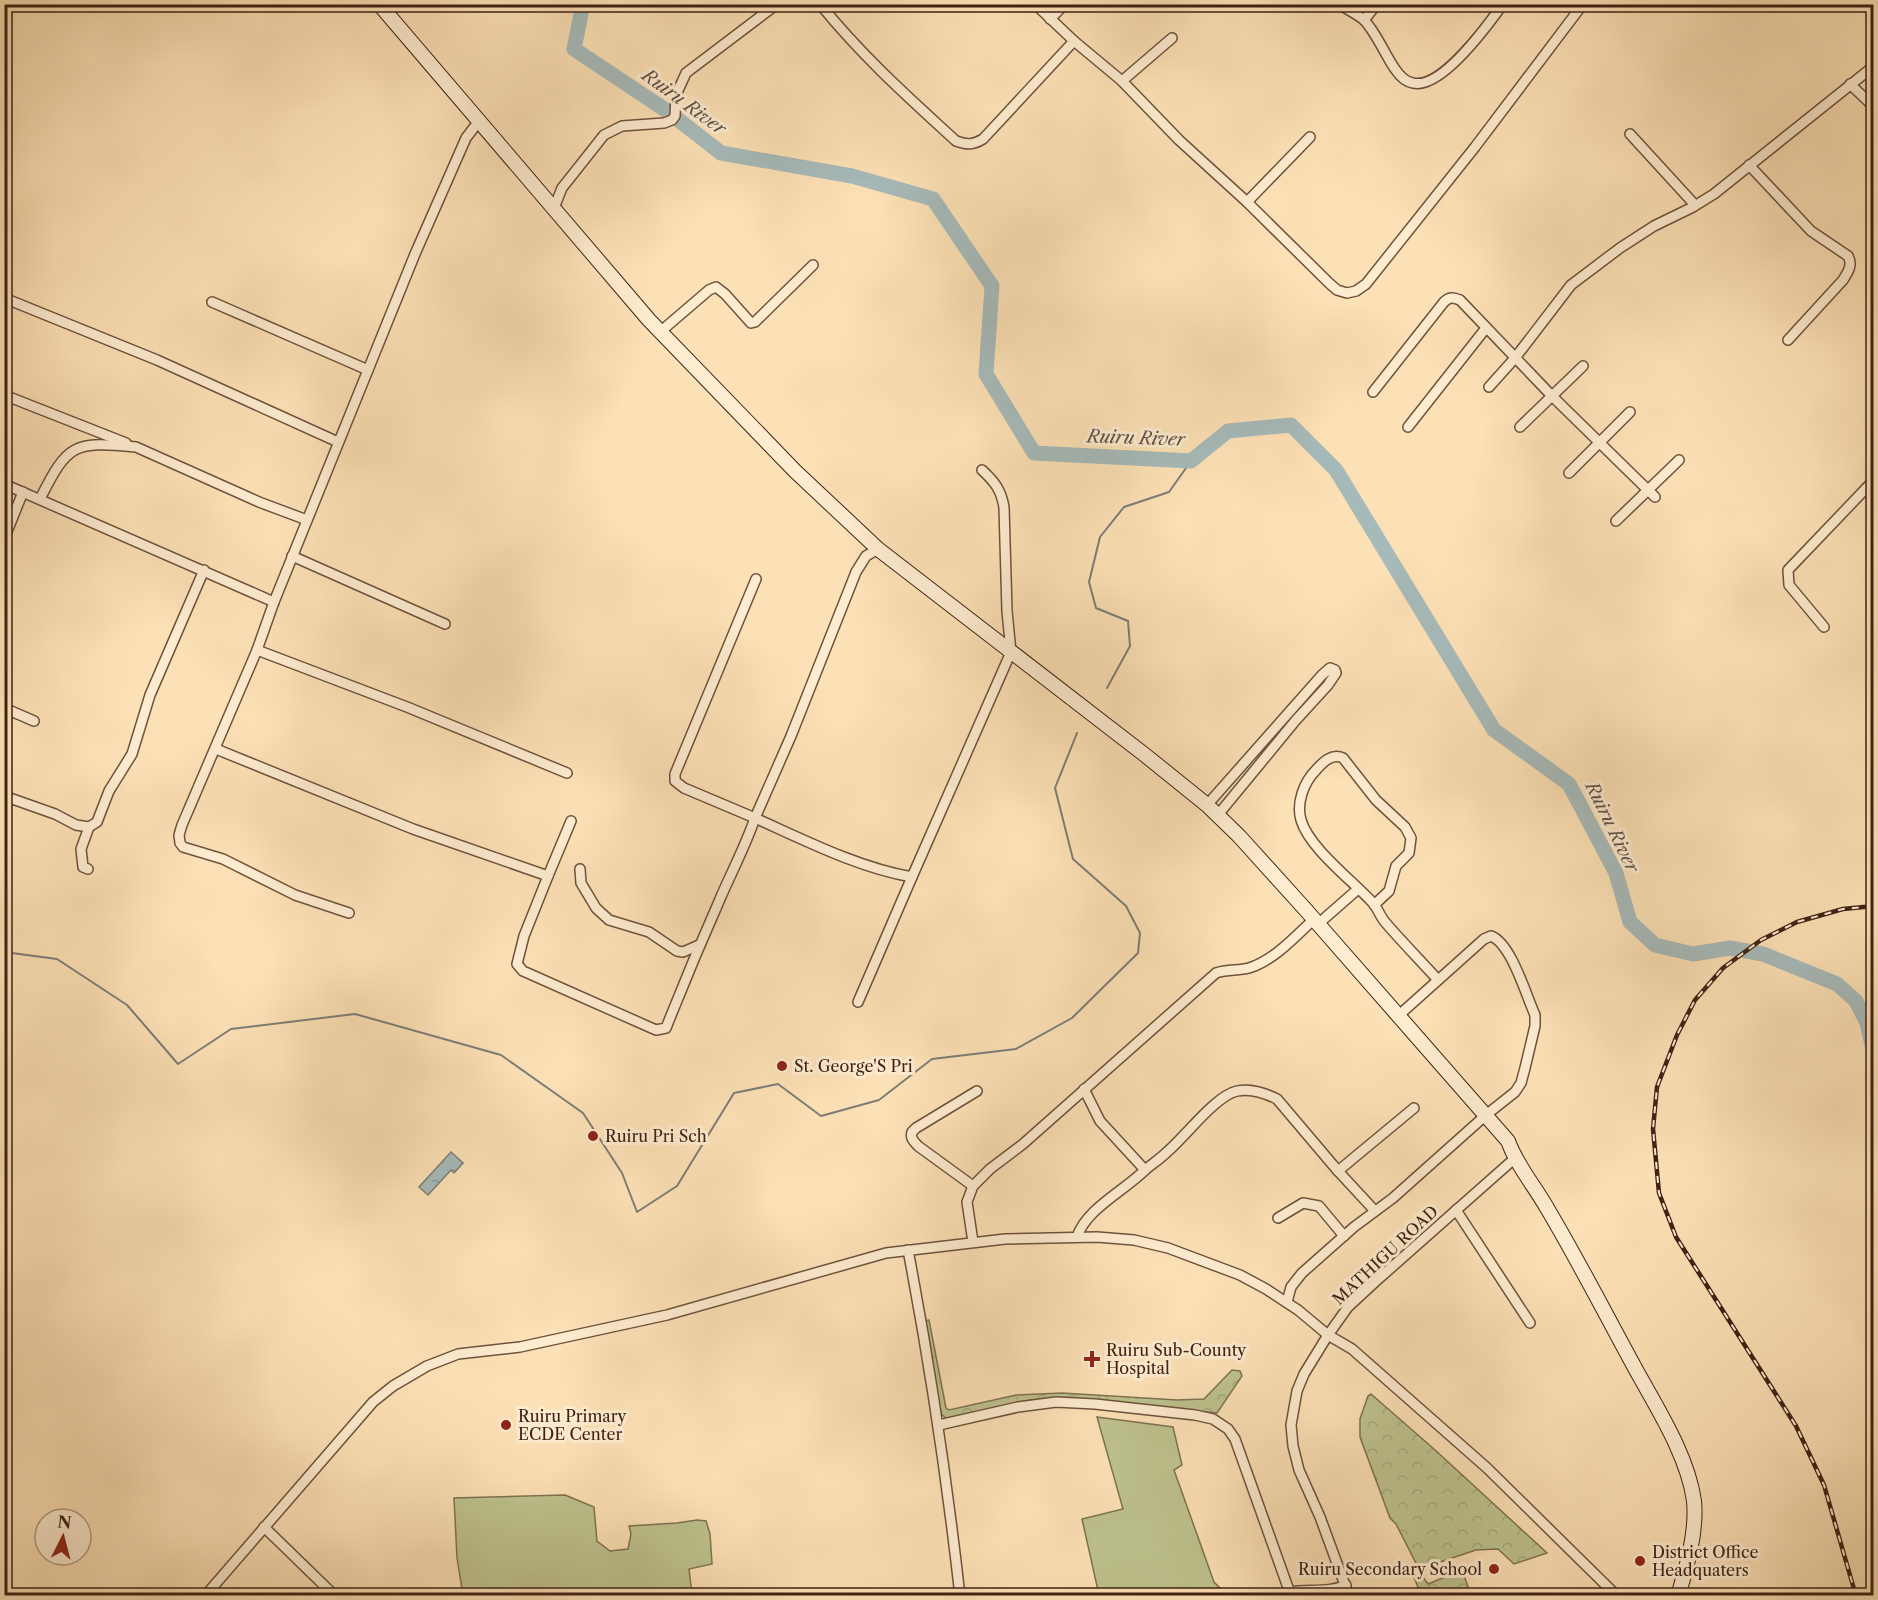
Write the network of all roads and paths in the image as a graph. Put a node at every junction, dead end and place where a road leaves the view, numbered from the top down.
1 (379, 4) edge
2 (777, 4) edge
3 (820, 4) edge
4 (1035, 4) edge
5 (1065, 4) edge
6 (1339, 4) edge
7 (1377, 4) edge
8 (1503, 4) edge
9 (1583, 4) edge
10 (1050, 20) junction
11 (1364, 20) junction
12 (1172, 38) dead end
13 (1074, 41) junction
14 (1874, 66) edge
15 (1122, 81) junction
16 (1850, 84) junction
17 (1874, 107) edge
18 (479, 121) junction
19 (1630, 134) dead end
20 (1310, 137) dead end
21 (1749, 165) junction
22 (1247, 202) junction
23 (1695, 206) junction
24 (554, 208) junction
25 (813, 265) dead end
26 (4, 298) edge
27 (212, 302) dead end
28 (1486, 328) junction
29 (660, 332) junction
30 (1788, 340) dead end
31 (1515, 358) junction
32 (1583, 366) dead end
33 (368, 370) junction
34 (1488, 387) dead end
35 (1373, 392) dead end
36 (4, 395) edge
37 (1552, 396) junction
38 (1630, 412) dead end
39 (1408, 427) dead end
40 (1520, 427) dead end
41 (338, 442) junction
42 (1599, 443) junction
43 (136, 447) junction
44 (1679, 460) dead end
45 (982, 470) dead end
46 (1569, 473) dead end
47 (1874, 480) edge
48 (4, 484) edge
49 (23, 492) junction
50 (1652, 494) junction
51 (40, 499) junction
52 (307, 520) junction
53 (1616, 521) dead end
54 (4, 539) edge
55 (878, 549) junction
56 (292, 556) junction
57 (204, 570) junction
58 (756, 579) dead end
59 (274, 602) junction
60 (445, 624) dead end
61 (1824, 627) dead end
62 (257, 650) junction
63 (1011, 652) junction
64 (4, 708) edge
65 (34, 721) dead end
66 (216, 749) junction
67 (1238, 770) junction
68 (567, 773) dead end
69 (1248, 779) junction
70 (4, 796) edge
71 (1207, 805) junction
72 (1217, 816) junction
73 (755, 818) junction
74 (571, 821) dead end
75 (89, 827) junction
76 (87, 869) dead end
77 (580, 869) dead end
78 (548, 876) junction
79 (912, 877) junction
80 (1358, 889) junction
81 (1374, 905) junction
82 (349, 913) dead end
83 (1316, 922) junction
84 (699, 945) junction
85 (1438, 980) junction
86 (858, 1002) dead end
87 (1398, 1016) junction
88 (1084, 1089) junction
89 (977, 1091) dead end
90 (1414, 1108) dead end
91 (1486, 1115) junction
92 (1514, 1159) junction
93 (1145, 1170) junction
94 (1338, 1171) junction
95 (973, 1186) junction
96 (1456, 1210) junction
97 (1375, 1211) junction
98 (1278, 1218) dead end
99 (1344, 1236) junction
100 (1077, 1237) junction
101 (973, 1242) junction
102 (908, 1250) junction
103 (1287, 1302) junction
104 (1530, 1323) dead end
105 (1328, 1335) junction
106 (939, 1425) junction
107 (264, 1527) junction
108 (1346, 1585) junction
109 (1290, 1594) edge
110 (205, 1596) edge
111 (335, 1596) edge
112 (960, 1596) edge
113 (1349, 1596) edge
114 (1617, 1596) edge
115 (1678, 1596) edge

1 - 18 main road
2 - 24 street
3 - 13 street
4 - 10 street
5 - 10 street
6 - 11 street
7 - 11 street
8 - 11 street
9 - 22 street
10 - 13 street
12 - 15 street
13 - 15 street
14 - 16 street
15 - 22 street
16 - 17 street
16 - 21 street
18 - 24 main road
18 - 33 street
19 - 23 street
20 - 22 street
21 - 23 street
21 - 30 street
23 - 31 street
24 - 29 main road
25 - 29 street
26 - 41 street
27 - 33 street
28 - 31 street
28 - 35 street
28 - 39 street
29 - 55 main road
31 - 34 street
31 - 37 street
32 - 37 street
33 - 41 street
36 - 43 street
37 - 40 street
37 - 42 street
38 - 42 street
41 - 52 street
42 - 46 street
42 - 50 street
43 - 51 street
43 - 52 street
44 - 50 street
45 - 63 street
47 - 61 street
48 - 49 street
49 - 51 street
49 - 54 street
50 - 53 street
51 - 57 street
52 - 56 street
55 - 63 main road
55 - 73 street
56 - 59 street
56 - 60 street
57 - 59 street
57 - 75 street
58 - 73 street
59 - 62 street
62 - 66 street
62 - 68 street
63 - 71 main road
63 - 79 street
64 - 65 street
66 - 78 street
66 - 82 street
67 - 69 street
67 - 69 street
67 - 71 street
69 - 72 street
70 - 75 street
71 - 72 main road
72 - 83 main road
73 - 79 street
73 - 84 street
74 - 78 street
75 - 76 street
77 - 84 street
78 - 84 street
79 - 86 street
80 - 81 street
80 - 81 street
80 - 83 street
81 - 85 street
83 - 87 main road
83 - 88 street
85 - 87 street
85 - 91 street
87 - 91 main road
88 - 93 street
88 - 95 street
89 - 95 street
90 - 94 street
91 - 92 main road
91 - 97 street
92 - 96 street, MATHIGU ROAD
92 - 115 main road
93 - 94 street
93 - 100 street
94 - 97 street
95 - 101 street
96 - 104 street
96 - 105 street, MATHIGU ROAD
97 - 99 street
98 - 99 street
99 - 103 street
100 - 101 street
100 - 103 street
101 - 102 street
102 - 106 street
102 - 107 street
103 - 105 street
105 - 108 street, MATHIGU ROAD
105 - 114 street
106 - 109 street
106 - 112 street
107 - 110 street
107 - 111 street
108 - 109 street
108 - 113 street, MATHIGU ROAD

